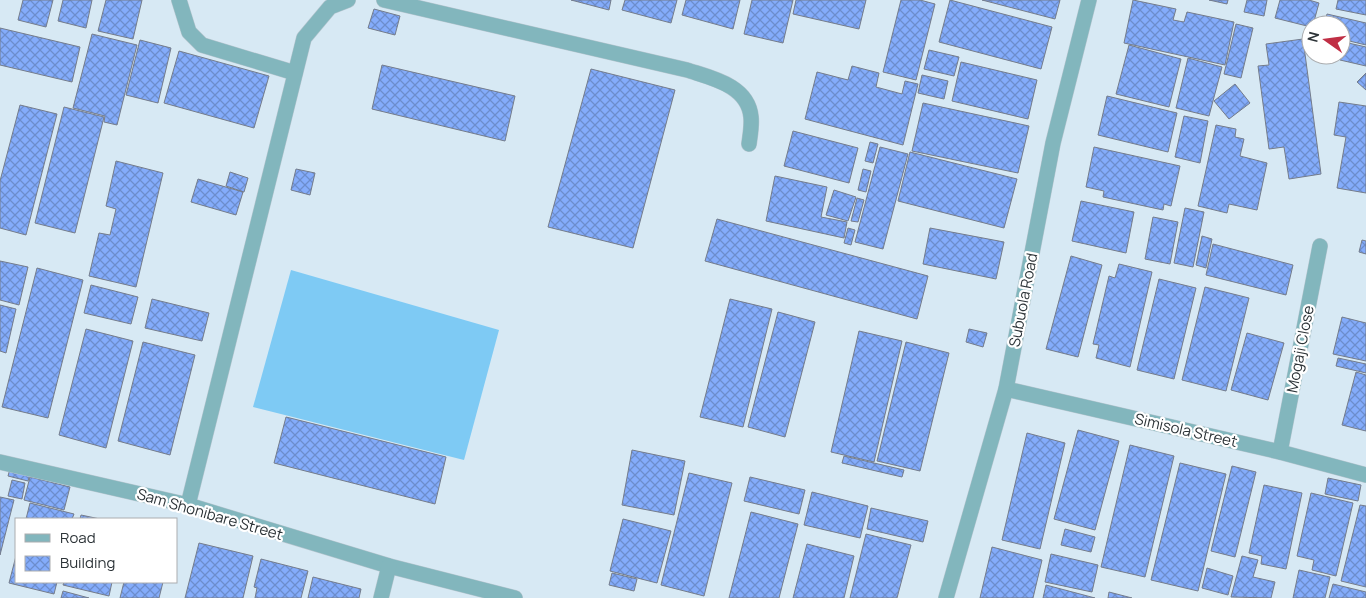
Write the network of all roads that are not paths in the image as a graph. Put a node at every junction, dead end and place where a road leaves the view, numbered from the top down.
1 (179, 0) edge
2 (348, 0) edge
3 (384, 0) edge
4 (1089, 0) edge
5 (295, 73) junction
6 (749, 144) dead end
7 (1320, 246) dead end
8 (1006, 389) junction
9 (1280, 452) junction
10 (0, 462) edge
11 (1366, 475) edge
12 (188, 505) junction
13 (389, 566) junction
14 (381, 598) edge
15 (515, 598) edge
16 (946, 598) edge

1 - 5 street
2 - 5 street
3 - 6 street
4 - 8 street, Subuola Road
5 - 12 street
7 - 9 street, Mogaji Close
8 - 9 street, Simisola Street
8 - 16 street, Subuola Road
9 - 11 street, Simisola Street
10 - 12 street, Sam Shonibare Street
12 - 13 street, Sam Shonibare Street
13 - 14 street
13 - 15 street, Sam Shonibare Street

